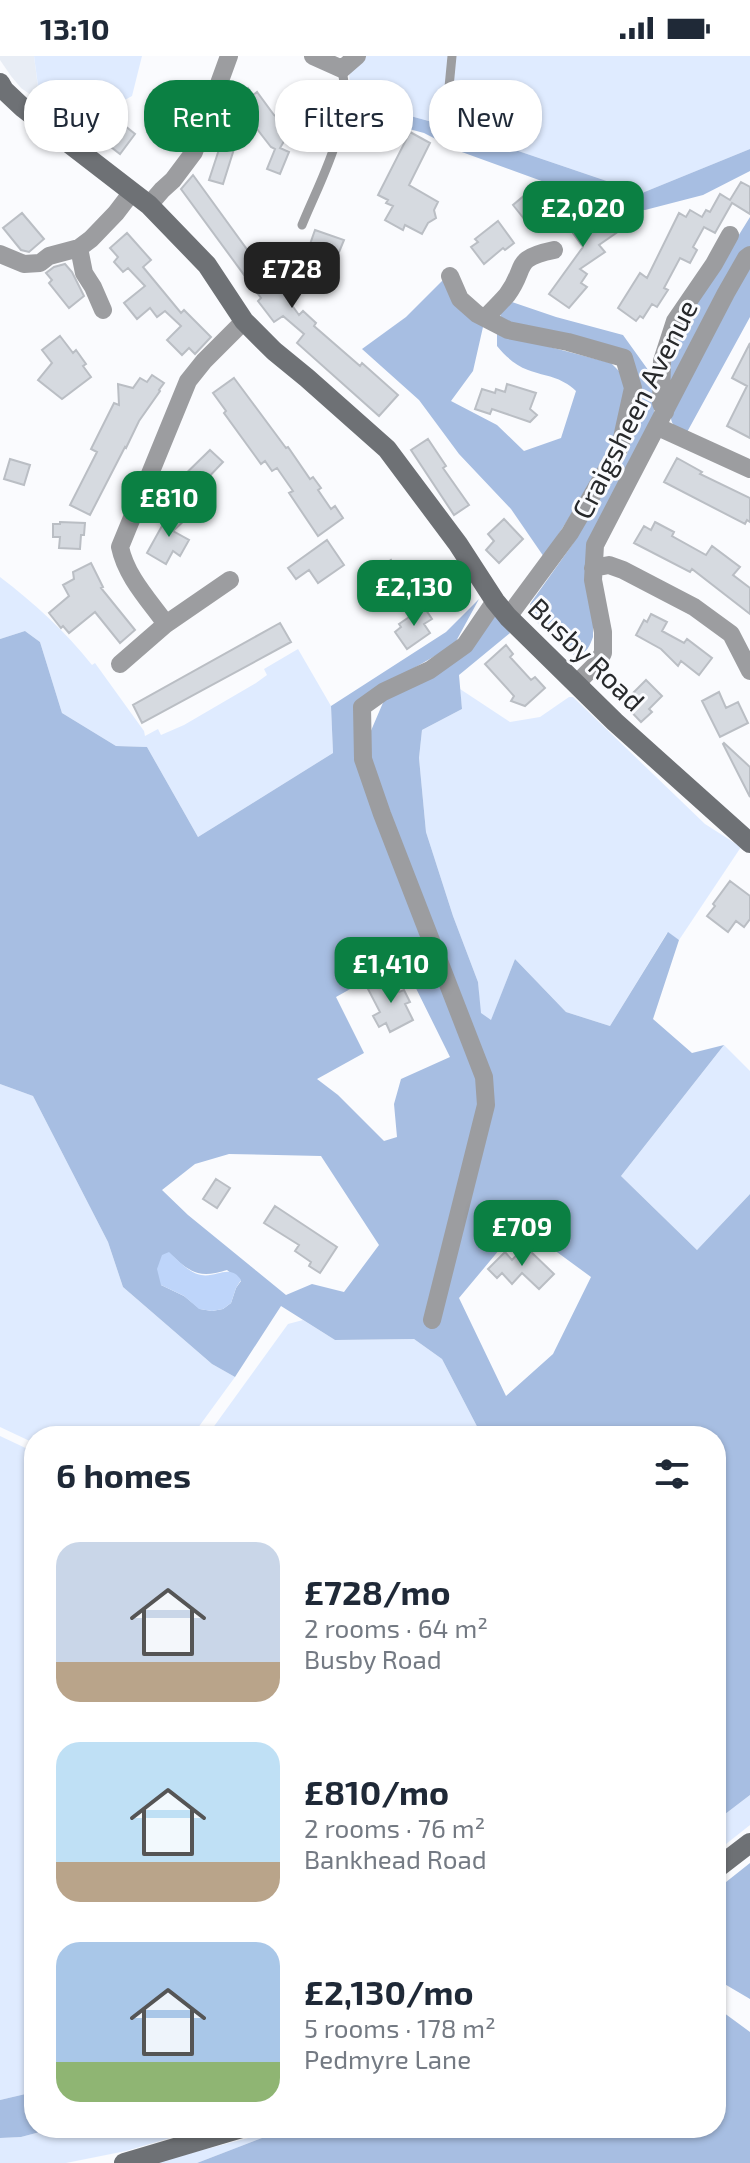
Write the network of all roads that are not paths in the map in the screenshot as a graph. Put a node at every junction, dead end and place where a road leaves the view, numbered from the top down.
1 (229, 56) edge
2 (313, 56) edge
3 (357, 56) edge
4 (452, 56) edge
5 (342, 69) junction
6 (450, 80) edge
7 (0, 83) edge
8 (132, 192) junction
9 (149, 205) junction
10 (302, 225) dead end
11 (730, 235) dead end
12 (79, 248) junction
13 (554, 250) dead end
14 (0, 254) edge
15 (750, 255) edge
16 (450, 276) dead end
17 (103, 310) dead end
18 (485, 318) junction
19 (244, 321) junction
20 (662, 420) junction
21 (750, 469) edge
22 (593, 568) junction
23 (230, 580) dead end
24 (502, 609) junction
25 (166, 624) junction
26 (120, 664) dead end
27 (750, 671) edge
28 (577, 683) junction
29 (750, 843) edge
30 (432, 1320) dead end
31 (750, 1843) edge
32 (726, 1861) edge
33 (208, 2138) edge
34 (124, 2163) edge

1 - 9 street
2 - 5 street
3 - 5 street
4 - 6 lane
5 - 10 lane
7 - 8 main road, Busby Road
8 - 9 main road, Busby Road
8 - 12 street
9 - 19 main road, Busby Road
11 - 20 street
12 - 14 street
12 - 17 street
13 - 18 street
15 - 20 street, Craigsheen Avenue
16 - 18 street
18 - 24 street
19 - 24 main road, Busby Road
19 - 25 street
20 - 21 street
20 - 22 street, Craigsheen Avenue
22 - 27 street
22 - 28 street, Craigsheen Avenue
23 - 25 street
24 - 28 main road, Busby Road
24 - 30 street
25 - 26 street
28 - 29 main road, Busby Road
31 - 32 main road
33 - 34 main road

